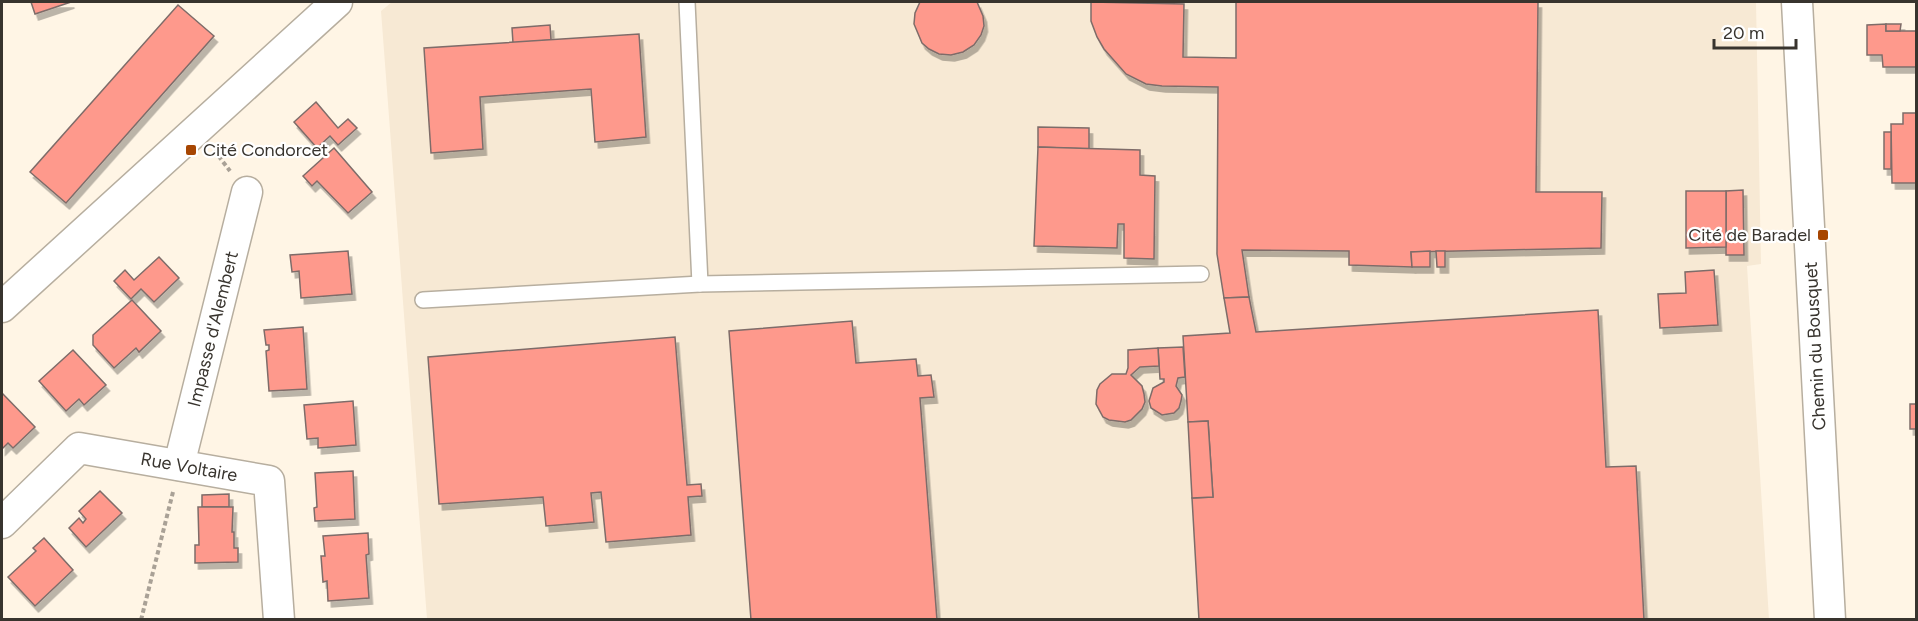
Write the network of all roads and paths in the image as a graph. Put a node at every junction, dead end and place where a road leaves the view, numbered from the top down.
1 (337, 2) edge
2 (687, 2) edge
3 (1797, 2) edge
4 (197, 128) junction
5 (247, 192) joint
6 (1201, 274) dead end
7 (700, 284) junction
8 (423, 300) dead end
9 (2, 307) edge
10 (179, 465) junction
11 (2, 523) edge
12 (141, 620) edge
13 (279, 620) edge
14 (1830, 620) edge

1 - 4 street
2 - 7 lane
3 - 14 street, Chemin du Bousquet
4 - 5 path
4 - 9 street
5 - 10 street, Impasse d'Alembert
6 - 7 lane
7 - 8 lane
10 - 11 street, Rue Voltaire
10 - 12 path
10 - 13 street, Rue Voltaire

